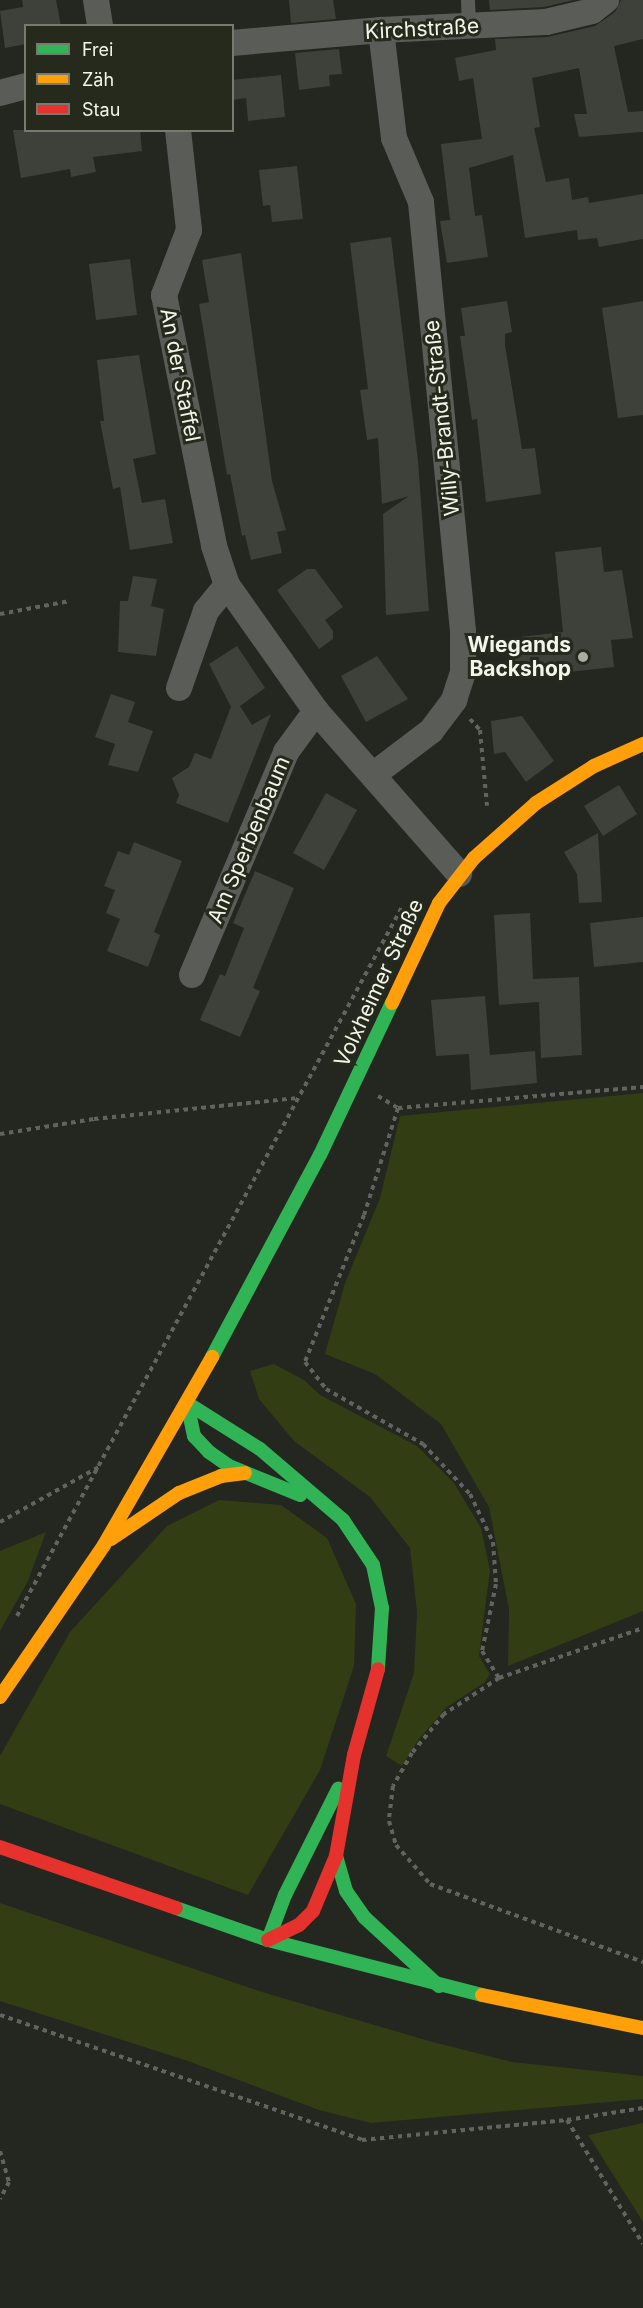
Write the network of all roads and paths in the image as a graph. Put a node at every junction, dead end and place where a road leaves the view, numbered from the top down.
1 (96, 0) edge
2 (468, 0) edge
3 (606, 0) edge
4 (100, 24) edge
5 (469, 26) junction
6 (381, 30) junction
7 (234, 43) edge
8 (24, 87) edge
9 (0, 93) edge
10 (178, 132) edge
11 (227, 585) junction
12 (70, 601) dead end
13 (0, 614) edge
14 (179, 688) dead end
15 (454, 699) junction
16 (316, 711) junction
17 (643, 744) edge
18 (373, 775) junction
19 (490, 842) junction
20 (459, 874) junction
21 (405, 901) dead end
22 (192, 975) dead end
23 (357, 1082) junction
24 (643, 1087) edge
25 (297, 1098) junction
26 (398, 1108) junction
27 (0, 1134) edge
28 (187, 1402) junction
29 (99, 1467) junction
30 (244, 1473) junction
31 (330, 1507) junction
32 (0, 1522) edge
33 (104, 1545) junction
34 (11, 1627) dead end
35 (643, 1628) edge
36 (499, 1678) junction
37 (0, 1697) edge
38 (354, 1755) junction
39 (0, 1847) edge
40 (336, 1856) junction
41 (268, 1940) junction
42 (643, 1962) edge
43 (440, 1986) junction
44 (0, 2015) edge
45 (643, 2028) edge
46 (643, 2108) edge
47 (567, 2120) junction
48 (0, 2151) edge
49 (0, 2199) edge
50 (643, 2244) edge

1 - 4 street
2 - 5 lane
3 - 5 street, Kirchstraße
5 - 6 street, Kirchstraße
6 - 7 street, Kirchstraße
6 - 15 street, Willy-Brandt-Straße
8 - 9 street
10 - 11 street, An der Staffel
11 - 14 street
11 - 16 street, An der Staffel
12 - 13 path
15 - 18 street, Willy-Brandt-Straße
15 - 19 path
16 - 18 street, An der Staffel
16 - 22 street, Am Sperbenbaum
17 - 19 main road, Volxheimer Straße
18 - 20 street, An der Staffel
19 - 20 main road, Volxheimer Straße
20 - 23 main road, Volxheimer Straße
21 - 25 path
23 - 26 path
23 - 28 main road, Volxheimer Straße
24 - 26 path
25 - 27 path
25 - 29 path
26 - 36 path
28 - 30 main road
28 - 31 main road
28 - 33 main road, Volxheimer Straße
29 - 32 path
29 - 34 path
30 - 31 main road
30 - 33 main road
31 - 38 main road
33 - 37 main road, Volxheimer Straße
35 - 36 path
36 - 42 path
38 - 40 main road
38 - 41 main road
39 - 41 main road
40 - 41 main road
40 - 43 main road
41 - 43 main road
43 - 45 main road
44 - 47 path
46 - 47 path
47 - 50 path
48 - 49 path

